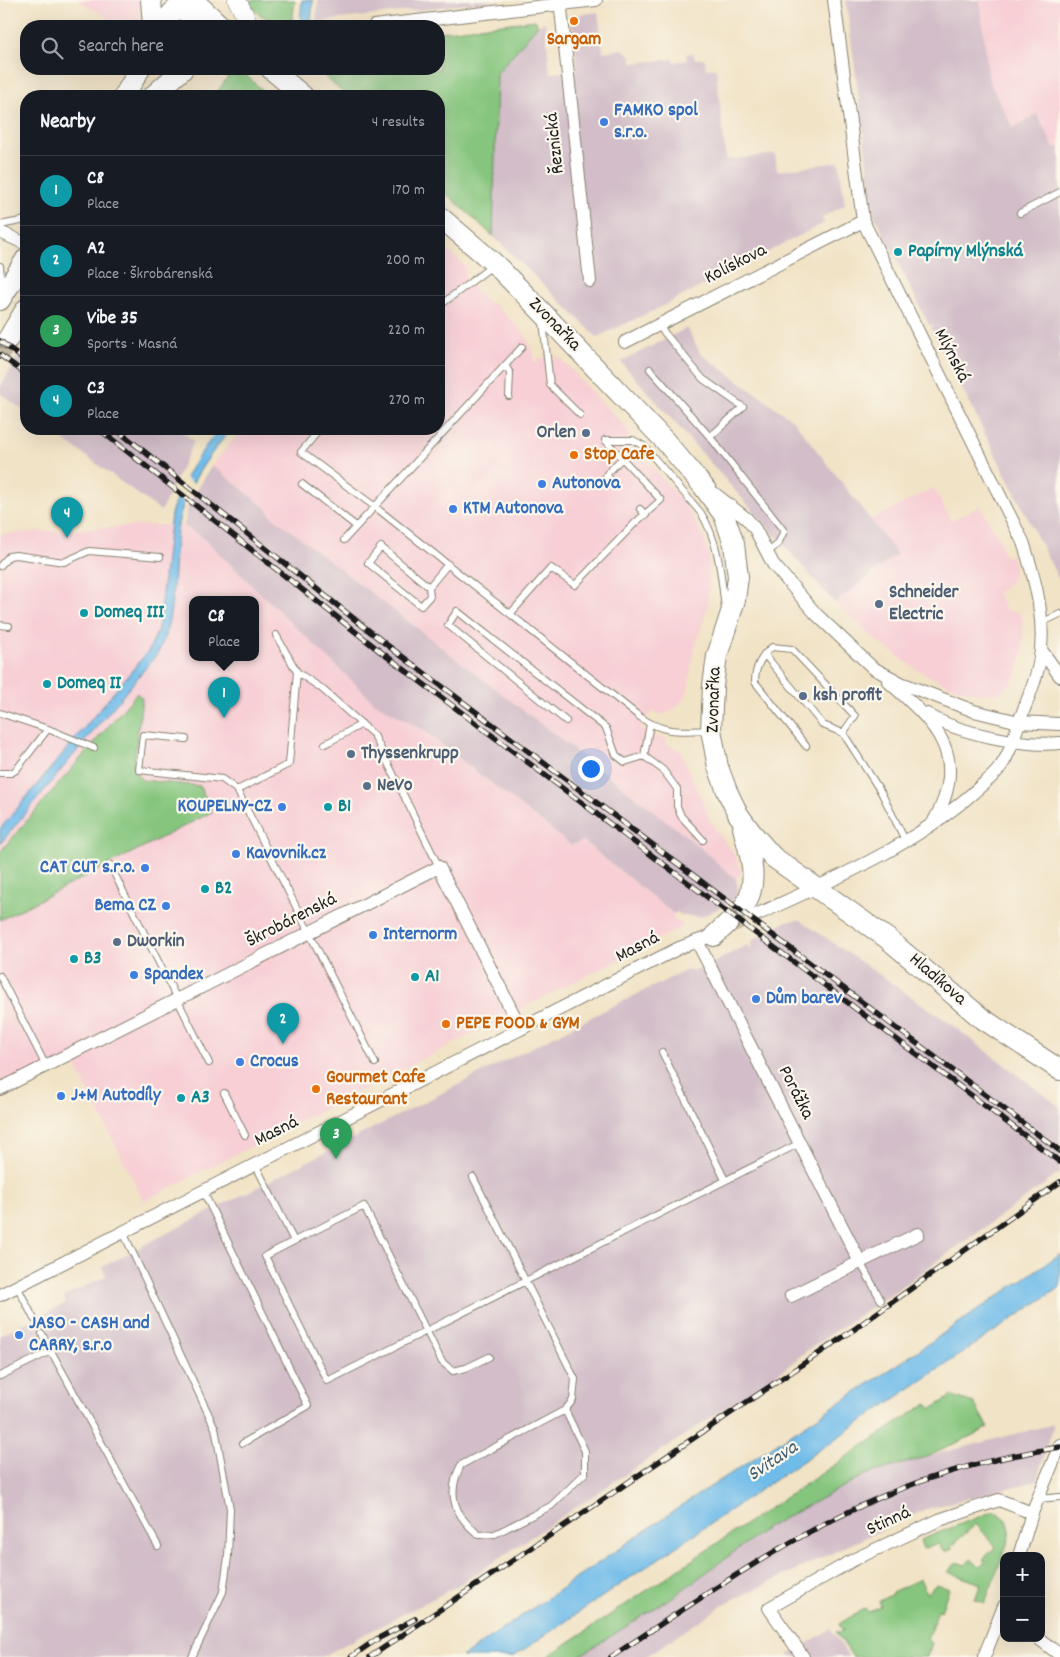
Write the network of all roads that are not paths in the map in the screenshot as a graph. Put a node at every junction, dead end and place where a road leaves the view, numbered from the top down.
1 (151, 0) edge
2 (192, 0) edge
3 (237, 0) edge
4 (596, 0) edge
5 (834, 0) edge
6 (560, 2) edge
7 (153, 20) edge
8 (166, 20) edge
9 (190, 20) edge
10 (214, 20) edge
11 (247, 20) edge
12 (420, 20) edge
13 (136, 75) edge
14 (163, 75) edge
15 (176, 75) edge
16 (279, 75) edge
17 (128, 90) edge
18 (157, 90) edge
19 (160, 90) edge
20 (296, 90) edge
21 (1060, 192) edge
22 (1020, 213) dead end
23 (20, 221) edge
24 (445, 221) edge
25 (863, 222) junction
26 (0, 224) edge
27 (0, 232) edge
28 (20, 241) edge
29 (495, 264) junction
30 (0, 266) edge
31 (20, 269) edge
32 (590, 281) dead end
33 (1, 299) edge
34 (445, 302) edge
35 (542, 312) junction
36 (20, 319) edge
37 (658, 325) junction
38 (8, 339) tunnel mouth
39 (626, 342) dead end
40 (522, 347) dead end
41 (505, 365) junction
42 (650, 369) dead end
43 (509, 396) dead end
44 (580, 415) dead end
45 (445, 430) edge
46 (315, 435) edge
47 (440, 435) edge
48 (710, 437) junction
49 (622, 458) junction
50 (302, 484) dead end
51 (615, 484) dead end
52 (704, 486) junction
53 (374, 506) junction
54 (640, 509) dead end
55 (646, 515) junction
56 (356, 526) junction
57 (344, 540) dead end
58 (160, 557) dead end
59 (768, 557) junction
60 (448, 564) junction
61 (0, 566) edge
62 (429, 587) junction
63 (511, 613) junction
64 (1060, 614) edge
65 (727, 623) junction
66 (1041, 623) junction
67 (0, 625) edge
68 (9, 626) dead end
69 (276, 634) dead end
70 (1041, 650) junction
71 (764, 654) junction
72 (873, 668) junction
73 (297, 672) junction
74 (1060, 676) edge
75 (921, 710) junction
76 (0, 713) edge
77 (566, 721) dead end
78 (1020, 722) junction
79 (362, 724) junction
80 (650, 724) junction
81 (1060, 724) edge
82 (48, 729) junction
83 (711, 730) junction
84 (843, 733) junction
85 (186, 739) dead end
86 (1012, 741) junction
87 (1060, 743) edge
88 (325, 744) dead end
89 (806, 746) dead end
90 (94, 748) dead end
91 (644, 756) junction
92 (0, 773) edge
93 (237, 790) junction
94 (738, 814) junction
95 (932, 823) junction
96 (703, 840) dead end
97 (906, 840) junction
98 (110, 865) dead end
99 (439, 867) junction
100 (816, 887) junction
101 (750, 911) joint
102 (732, 924) tunnel mouth
103 (311, 932) junction
104 (705, 938) junction
105 (0, 976) edge
106 (178, 1000) junction
107 (521, 1029) junction
108 (662, 1052) dead end
109 (375, 1062) dead end
110 (209, 1063) dead end
111 (46, 1066) junction
112 (1060, 1070) edge
113 (0, 1089) edge
114 (224, 1093) dead end
115 (245, 1135) dead end
116 (800, 1143) junction
117 (255, 1164) junction
118 (473, 1178) dead end
119 (725, 1180) junction
120 (203, 1191) junction
121 (123, 1232) junction
122 (918, 1234) dead end
123 (294, 1241) junction
124 (860, 1262) junction
125 (526, 1281) junction
126 (17, 1286) junction
127 (0, 1295) edge
128 (791, 1296) dead end
129 (881, 1300) dead end
130 (34, 1319) dead end
131 (426, 1331) junction
132 (42, 1334) dead end
133 (51, 1351) junction
134 (489, 1357) dead end
135 (0, 1376) edge
136 (565, 1410) junction
137 (243, 1442) dead end
138 (1060, 1444) edge
139 (1060, 1497) edge
140 (1038, 1498) junction
141 (1032, 1513) junction
142 (158, 1546) dead end
143 (1020, 1552) edge
144 (1000, 1617) edge
145 (1043, 1642) edge
146 (1060, 1656) edge
147 (192, 1657) edge
148 (803, 1657) edge
149 (984, 1657) edge

1 - 7 main road
2 - 8 main road
2 - 9 main road
2 - 10 main road
3 - 11 main road
4 - 6 street
5 - 25 street, Mlýnská
6 - 12 street
6 - 32 street, Řeznická
13 - 17 main road
14 - 18 main road
15 - 19 main road
16 - 20 main road
21 - 22 lane
23 - 26 lane
24 - 29 main road, Zvonařka
25 - 37 street, Kolískova
25 - 66 street, Mlýnská
27 - 28 street
29 - 34 lane
29 - 35 main road, Zvonařka
30 - 33 lane
31 - 33 main road
35 - 44 lane
35 - 52 main road, Zvonařka
36 - 38 main road
37 - 39 street, Kolískova
37 - 48 lane
40 - 41 lane
41 - 43 lane
41 - 45 lane
42 - 48 lane
46 - 53 lane
47 - 53 lane
48 - 59 lane
49 - 51 lane
49 - 55 lane
49 - 65 lane
50 - 56 lane
52 - 59 street, Zvonařka
52 - 65 main road, Zvonařka
53 - 56 lane
53 - 60 lane
54 - 55 lane
55 - 63 lane
56 - 57 lane
58 - 61 lane
59 - 72 street, Zvonařka
60 - 62 lane
60 - 63 lane
62 - 62 lane
63 - 80 lane
64 - 66 lane
65 - 83 main road, Zvonařka
66 - 70 street, Mlýnská
67 - 68 lane
69 - 73 lane
70 - 74 street
70 - 78 street, Mlýnská
71 - 84 lane
71 - 84 lane
71 - 89 lane
72 - 75 street
72 - 78 street, Zvonařka
73 - 79 lane
73 - 93 lane
75 - 86 street
75 - 95 street
76 - 82 lane
77 - 91 lane
78 - 81 street
78 - 86 street
79 - 88 lane
79 - 99 lane
80 - 83 lane
80 - 91 lane
82 - 90 lane
82 - 92 lane
83 - 94 main road, Zvonařka
84 - 97 lane
85 - 93 lane
86 - 87 street
86 - 95 street
91 - 96 lane
93 - 103 lane
94 - 100 main road, Zvonařka
94 - 101 main road
95 - 97 street
97 - 100 street
98 - 106 lane
99 - 103 street, Škrobárenská
99 - 107 street
100 - 101 street
100 - 112 main road, Hladíkova
102 - 104 main road
103 - 106 street, Škrobárenská
103 - 109 lane
104 - 107 street, Masná
104 - 116 street, Porážka
105 - 111 lane
106 - 110 lane
106 - 111 street, Škrobárenská
107 - 117 street, Masná
108 - 119 lane
111 - 113 street, Škrobárenská
114 - 115 lane
116 - 119 lane
116 - 124 street, Porážka
117 - 120 street, Masná
117 - 123 lane
118 - 125 lane
119 - 125 lane
120 - 121 street, Masná
120 - 137 lane
121 - 126 street, Masná
121 - 147 lane
122 - 124 street
123 - 131 lane
123 - 131 lane
124 - 128 street
124 - 129 lane
125 - 131 lane
125 - 136 lane
126 - 127 street, Masná
126 - 130 lane
131 - 134 lane
132 - 133 lane
133 - 135 lane
133 - 142 lane
136 - 136 lane
138 - 140 street
139 - 140 lane
140 - 141 street
141 - 143 street
141 - 148 street, Stinná
144 - 149 street
145 - 146 street

